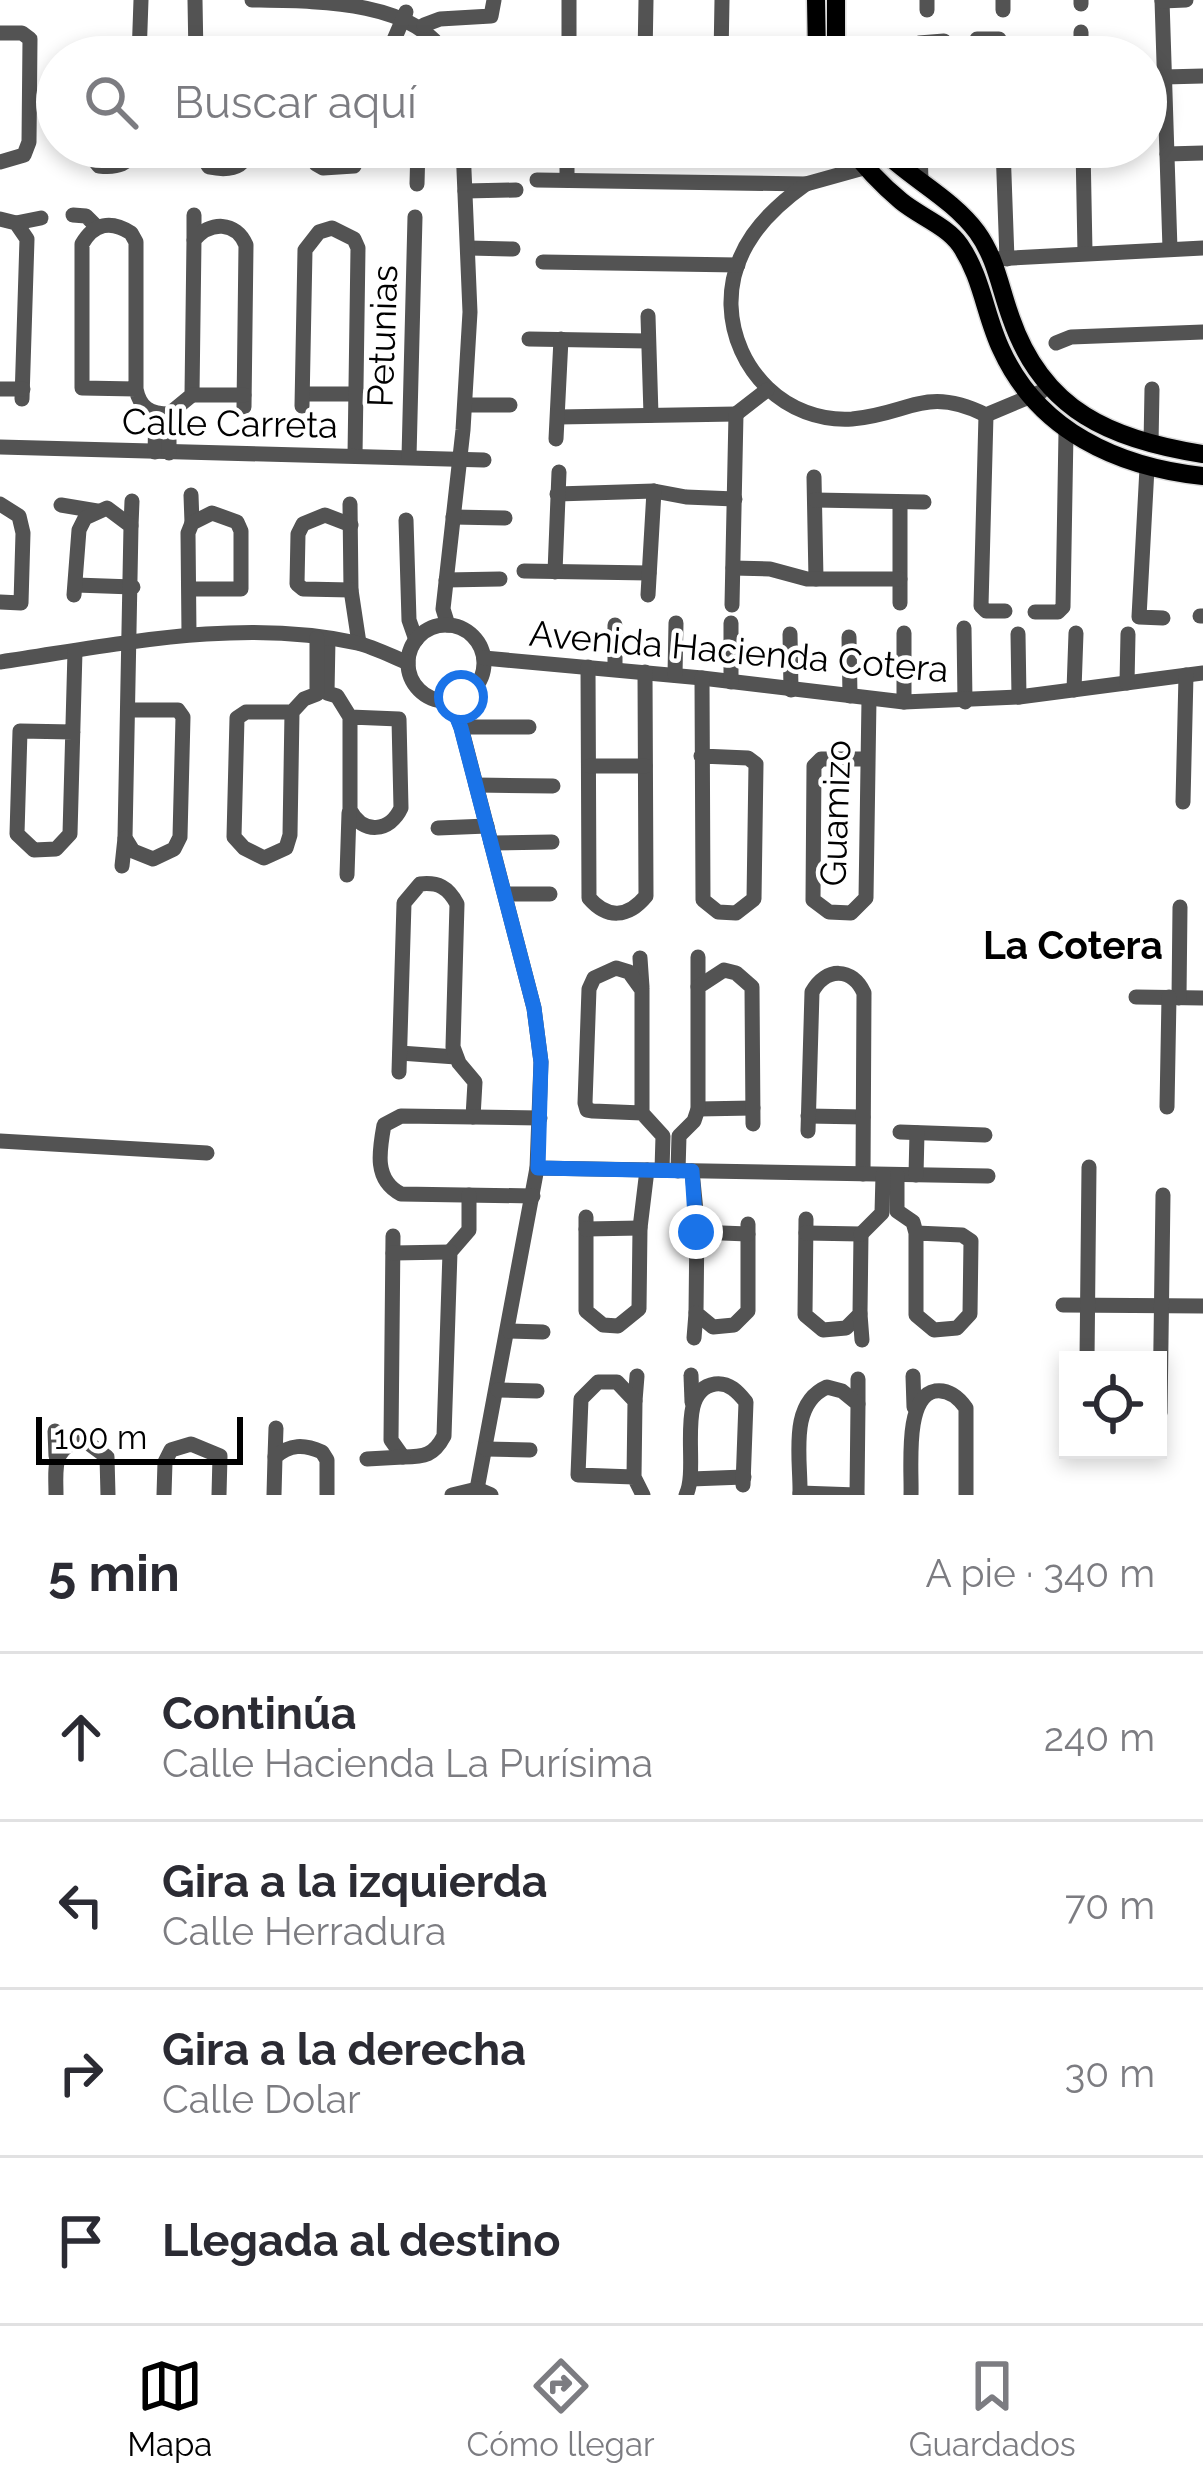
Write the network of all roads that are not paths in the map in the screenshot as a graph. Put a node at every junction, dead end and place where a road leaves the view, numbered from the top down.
1 (141, 0) edge
2 (195, 0) edge
3 (252, 0) edge
4 (316, 0) edge
5 (494, 0) edge
6 (569, 0) edge
7 (646, 0) edge
8 (722, 0) edge
9 (815, 0) edge
10 (836, 0) edge
11 (1162, 0) edge
12 (1186, 0) edge
13 (406, 12) junction
14 (424, 25) junction
15 (1081, 32) dead end
16 (0, 33) edge
17 (140, 36) edge
18 (196, 36) edge
19 (398, 36) edge
20 (434, 36) edge
21 (568, 36) edge
22 (645, 36) edge
23 (722, 36) edge
24 (816, 36) edge
25 (836, 36) edge
26 (1081, 36) edge
27 (1163, 36) edge
28 (1203, 76) edge
29 (1167, 77) edge
30 (1203, 153) edge
31 (1167, 154) joint
32 (0, 162) edge
33 (417, 168) edge
34 (464, 168) edge
35 (567, 168) edge
36 (863, 168) edge
37 (868, 168) edge
38 (899, 168) edge
39 (921, 168) edge
40 (1002, 168) edge
41 (1083, 168) edge
42 (538, 180) dead end
43 (567, 180) junction
44 (921, 182) junction
45 (417, 184) dead end
46 (806, 184) junction
47 (516, 190) dead end
48 (465, 191) junction
49 (136, 214) dead end
50 (73, 215) dead end
51 (194, 215) dead end
52 (41, 218) dead end
53 (416, 218) dead end
54 (8, 221) edge
55 (96, 226) junction
56 (194, 240) junction
57 (136, 242) junction
58 (469, 248) junction
59 (1203, 248) edge
60 (513, 249) dead end
61 (1170, 249) junction
62 (1084, 252) junction
63 (1000, 259) junction
64 (543, 262) dead end
65 (738, 266) junction
66 (647, 316) dead end
67 (1203, 332) edge
68 (530, 339) dead end
69 (561, 340) junction
70 (647, 341) junction
71 (1056, 344) dead end
72 (0, 388) edge
73 (136, 389) junction
74 (1152, 389) dead end
75 (767, 390) junction
76 (1040, 393) junction
77 (354, 394) junction
78 (192, 395) junction
79 (465, 405) junction
80 (510, 406) dead end
81 (163, 414) junction
82 (736, 414) junction
83 (651, 416) junction
84 (986, 416) junction
85 (558, 417) junction
86 (1066, 432) junction
87 (556, 439) dead end
88 (1151, 444) junction
89 (0, 447) edge
90 (162, 453) junction
91 (1203, 454) edge
92 (355, 456) junction
93 (409, 457) junction
94 (459, 458) junction
95 (484, 460) dead end
96 (1147, 468) junction
97 (559, 472) dead end
98 (1203, 476) edge
99 (814, 477) dead end
100 (654, 491) junction
101 (557, 494) junction
102 (191, 495) dead end
103 (735, 499) junction
104 (815, 500) junction
105 (132, 501) dead end
106 (900, 502) junction
107 (924, 502) dead end
108 (0, 504) edge
109 (350, 504) dead end
110 (61, 505) dead end
111 (102, 510) junction
112 (453, 518) junction
113 (505, 518) dead end
114 (406, 520) dead end
115 (192, 523) junction
116 (351, 525) junction
117 (131, 526) junction
118 (733, 568) junction
119 (524, 571) dead end
120 (555, 572) junction
121 (649, 573) junction
122 (500, 579) dead end
123 (816, 579) junction
124 (900, 579) junction
125 (446, 580) junction
126 (133, 587) junction
127 (190, 590) junction
128 (351, 590) junction
129 (648, 595) dead end
130 (0, 602) edge
131 (900, 603) dead end
132 (733, 604) dead end
133 (1005, 611) dead end
134 (1035, 612) dead end
135 (1162, 618) dead end
136 (676, 623) dead end
137 (731, 623) dead end
138 (448, 625) junction
139 (615, 625) dead end
140 (964, 628) dead end
141 (904, 633) dead end
142 (1076, 633) dead end
143 (189, 634) junction
144 (790, 634) dead end
145 (1018, 634) dead end
146 (1128, 634) dead end
147 (850, 637) dead end
148 (323, 639) junction
149 (416, 640) junction
150 (130, 643) junction
151 (359, 643) junction
152 (75, 651) junction
153 (484, 658) junction
154 (0, 662) edge
155 (408, 663) junction
156 (588, 667) junction
157 (615, 669) junction
158 (645, 672) junction
159 (1194, 674) edge
160 (676, 675) junction
161 (702, 678) junction
162 (731, 682) junction
163 (1127, 682) junction
164 (791, 690) junction
165 (1074, 690) junction
166 (850, 696) junction
167 (1019, 697) junction
168 (869, 699) junction
169 (450, 700) junction
170 (904, 702) junction
171 (965, 702) junction
172 (129, 710) junction
173 (292, 712) junction
174 (350, 717) junction
175 (529, 727) dead end
176 (461, 728) junction
177 (73, 731) junction
178 (701, 756) junction
179 (868, 759) junction
180 (590, 766) junction
181 (645, 766) junction
182 (476, 785) junction
183 (553, 786) dead end
184 (1183, 802) dead end
185 (350, 810) junction
186 (438, 828) dead end
187 (70, 834) junction
188 (489, 835) junction
189 (125, 838) junction
190 (552, 842) dead end
191 (70, 856) dead end
192 (122, 866) dead end
193 (347, 875) dead end
194 (398, 884) dead end
195 (420, 884) junction
196 (505, 894) junction
197 (550, 894) dead end
198 (703, 900) junction
199 (1180, 907) dead end
200 (703, 923) dead end
201 (698, 957) dead end
202 (640, 958) dead end
203 (698, 988) junction
204 (642, 990) junction
205 (1136, 997) dead end
206 (1174, 997) junction
207 (1203, 998) edge
208 (400, 1053) junction
209 (456, 1057) junction
210 (399, 1072) dead end
211 (1167, 1107) dead end
212 (698, 1109) junction
213 (642, 1113) junction
214 (473, 1117) junction
215 (863, 1117) junction
216 (540, 1118) junction
217 (985, 1135) dead end
218 (0, 1142) edge
219 (207, 1153) dead end
220 (1089, 1167) dead end
221 (538, 1168) junction
222 (670, 1171) junction
223 (863, 1174) junction
224 (890, 1175) junction
225 (916, 1175) junction
226 (988, 1176) dead end
227 (469, 1195) junction
228 (1162, 1195) dead end
229 (533, 1196) junction
230 (640, 1228) junction
231 (696, 1232) junction
232 (916, 1233) junction
233 (861, 1234) junction
234 (450, 1252) junction
235 (1063, 1304) dead end
236 (1087, 1305) junction
237 (1161, 1306) junction
238 (1203, 1306) edge
239 (696, 1313) junction
240 (860, 1314) junction
241 (916, 1315) junction
242 (509, 1331) junction
243 (543, 1332) dead end
244 (917, 1336) dead end
245 (694, 1338) dead end
246 (862, 1340) dead end
247 (1087, 1351) edge
248 (1161, 1351) edge
249 (637, 1376) dead end
250 (691, 1376) dead end
251 (913, 1376) dead end
252 (857, 1378) dead end
253 (498, 1390) junction
254 (537, 1390) dead end
255 (635, 1401) junction
256 (692, 1402) junction
257 (857, 1404) junction
258 (914, 1407) junction
259 (275, 1428) dead end
260 (56, 1431) dead end
261 (445, 1436) junction
262 (485, 1449) junction
263 (530, 1450) dead end
264 (56, 1456) junction
265 (275, 1457) junction
266 (410, 1457) junction
267 (367, 1459) dead end
268 (445, 1464) dead end
269 (634, 1477) junction
270 (688, 1487) edge
271 (484, 1492) edge
272 (800, 1494) edge
273 (56, 1495) edge
274 (108, 1495) edge
275 (164, 1495) edge
276 (219, 1495) edge
277 (274, 1495) edge
278 (327, 1495) edge
279 (452, 1495) edge
280 (643, 1495) edge
281 (857, 1495) edge
282 (911, 1495) edge
283 (966, 1495) edge

1 - 17 street
2 - 18 street
3 - 4 street
4 - 13 street
5 - 14 street
6 - 21 street
7 - 22 street
8 - 23 street
9 - 24 main road
10 - 25 main road
11 - 12 street
11 - 27 street
13 - 14 street
13 - 19 street
14 - 20 street
15 - 26 street
16 - 32 street
28 - 29 street
30 - 31 street
31 - 61 street
33 - 45 street
34 - 48 street
35 - 43 street
36 - 46 street
37 - 76 main road
38 - 44 main road
39 - 44 street
40 - 63 street
41 - 62 street
42 - 43 street
43 - 46 street
44 - 63 main road
46 - 65 street
47 - 48 street
48 - 58 street
49 - 57 street
50 - 55 street
51 - 56 street
52 - 54 street
53 - 93 street, Petunias
54 - 72 street
55 - 57 street
55 - 73 street
56 - 78 street
56 - 78 street
57 - 73 street
58 - 60 street
58 - 79 street
59 - 61 street
61 - 62 street
62 - 63 street
63 - 76 main road
64 - 65 street
65 - 75 street
66 - 70 street
67 - 71 street
68 - 69 street
69 - 70 street
69 - 85 street
70 - 83 street
73 - 81 street
74 - 88 street
75 - 82 street
75 - 84 street
76 - 84 street
76 - 86 main road
76 - 88 main road
77 - 77 street
77 - 92 street
78 - 81 street
79 - 80 street
79 - 94 street
81 - 90 street
82 - 83 street
82 - 103 street
83 - 85 street
84 - 133 street
85 - 87 street
86 - 96 main road
86 - 134 street
88 - 91 main road
89 - 90 street, Calle Carreta
90 - 92 street, Calle Carreta
92 - 93 street, Calle Carreta
93 - 94 street, Calle Carreta
94 - 95 street, Calle Carreta
94 - 112 street
96 - 98 main road
96 - 135 street
97 - 101 street
99 - 104 street
100 - 101 street
100 - 103 street
100 - 121 street
101 - 120 street
102 - 115 street
103 - 118 street
104 - 106 street
104 - 123 street
105 - 117 street
106 - 107 street
106 - 124 street
108 - 130 street
109 - 116 street
110 - 111 street
111 - 117 street
111 - 126 street
112 - 113 street
112 - 125 street
114 - 149 street
115 - 127 street
115 - 127 street
116 - 128 street
116 - 128 street
117 - 126 street
118 - 123 street
118 - 132 street
119 - 120 street
120 - 121 street
121 - 129 street
122 - 125 street
123 - 124 street
124 - 131 street
125 - 138 street
126 - 150 street
127 - 143 street
128 - 151 street
136 - 160 street
137 - 162 street
138 - 149 street
138 - 153 street
139 - 157 street
140 - 171 street
141 - 170 street
142 - 165 street
143 - 148 street
143 - 150 street
144 - 164 street
145 - 167 street
146 - 163 street
147 - 166 street
148 - 151 street
148 - 173 street
148 - 174 street
149 - 155 street
150 - 152 street
150 - 172 street
151 - 155 street
152 - 154 street
152 - 177 street
153 - 156 street, Avenida Hacienda Cotera
153 - 169 street
155 - 169 street
156 - 157 street, Avenida Hacienda Cotera
156 - 180 street
157 - 158 street, Avenida Hacienda Cotera
158 - 160 street, Avenida Hacienda Cotera
158 - 181 street
159 - 163 street, Avenida Hacienda Cotera
159 - 184 street
160 - 161 street, Avenida Hacienda Cotera
161 - 162 street, Avenida Hacienda Cotera
161 - 178 street
162 - 164 street, Avenida Hacienda Cotera
163 - 165 street, Avenida Hacienda Cotera
164 - 166 street, Avenida Hacienda Cotera
165 - 167 street, Avenida Hacienda Cotera
166 - 168 street, Avenida Hacienda Cotera
167 - 171 street, Avenida Hacienda Cotera
168 - 170 street, Avenida Hacienda Cotera
168 - 179 street, Guamizo
169 - 176 street
170 - 171 street, Avenida Hacienda Cotera
172 - 189 street
172 - 189 street
173 - 173 street
174 - 185 street
174 - 185 street
175 - 176 street
176 - 182 street
177 - 187 street
177 - 187 street
178 - 198 street
178 - 198 street
179 - 179 street, Guamizo
180 - 181 street
180 - 181 street
182 - 183 street
182 - 188 street
185 - 193 street
186 - 188 street
187 - 191 street
188 - 190 street
188 - 196 street
189 - 192 street
194 - 195 street
195 - 208 street
195 - 209 street
196 - 197 street
196 - 216 street
198 - 200 street
199 - 206 street
201 - 203 street
202 - 204 street
203 - 212 street
203 - 212 street
204 - 213 street
204 - 213 street
205 - 206 street
206 - 207 street
206 - 211 street
208 - 209 street
208 - 210 street
209 - 214 street
212 - 222 street
213 - 222 street
214 - 216 street
214 - 227 street
215 - 215 street
215 - 223 street
216 - 221 street
217 - 225 street
218 - 219 street
220 - 236 street
221 - 222 street
221 - 229 street
222 - 223 street
222 - 230 street
222 - 231 street
223 - 224 street
224 - 225 street
224 - 232 street
224 - 233 street
225 - 226 street
227 - 229 street
227 - 234 street
228 - 237 street
229 - 242 street
230 - 230 street
231 - 239 street
231 - 239 street
232 - 241 street
232 - 241 street
233 - 240 street
233 - 240 street
234 - 261 street
234 - 266 street
235 - 236 street
236 - 237 street
236 - 247 street
237 - 238 street
237 - 248 street
239 - 245 street
240 - 246 street
241 - 244 street
242 - 243 street
242 - 253 street
249 - 255 street
250 - 256 street
251 - 258 street
252 - 257 street
253 - 254 street
253 - 262 street
255 - 269 street
255 - 269 street
256 - 270 street
256 - 270 street
257 - 272 street
257 - 281 street
258 - 282 street
258 - 283 street
259 - 265 street
260 - 264 street
261 - 266 street
261 - 268 street
262 - 263 street
262 - 271 street
264 - 273 street
264 - 274 street
265 - 277 street
265 - 278 street
266 - 267 street
269 - 280 street
271 - 279 street
272 - 281 street
275 - 276 street

